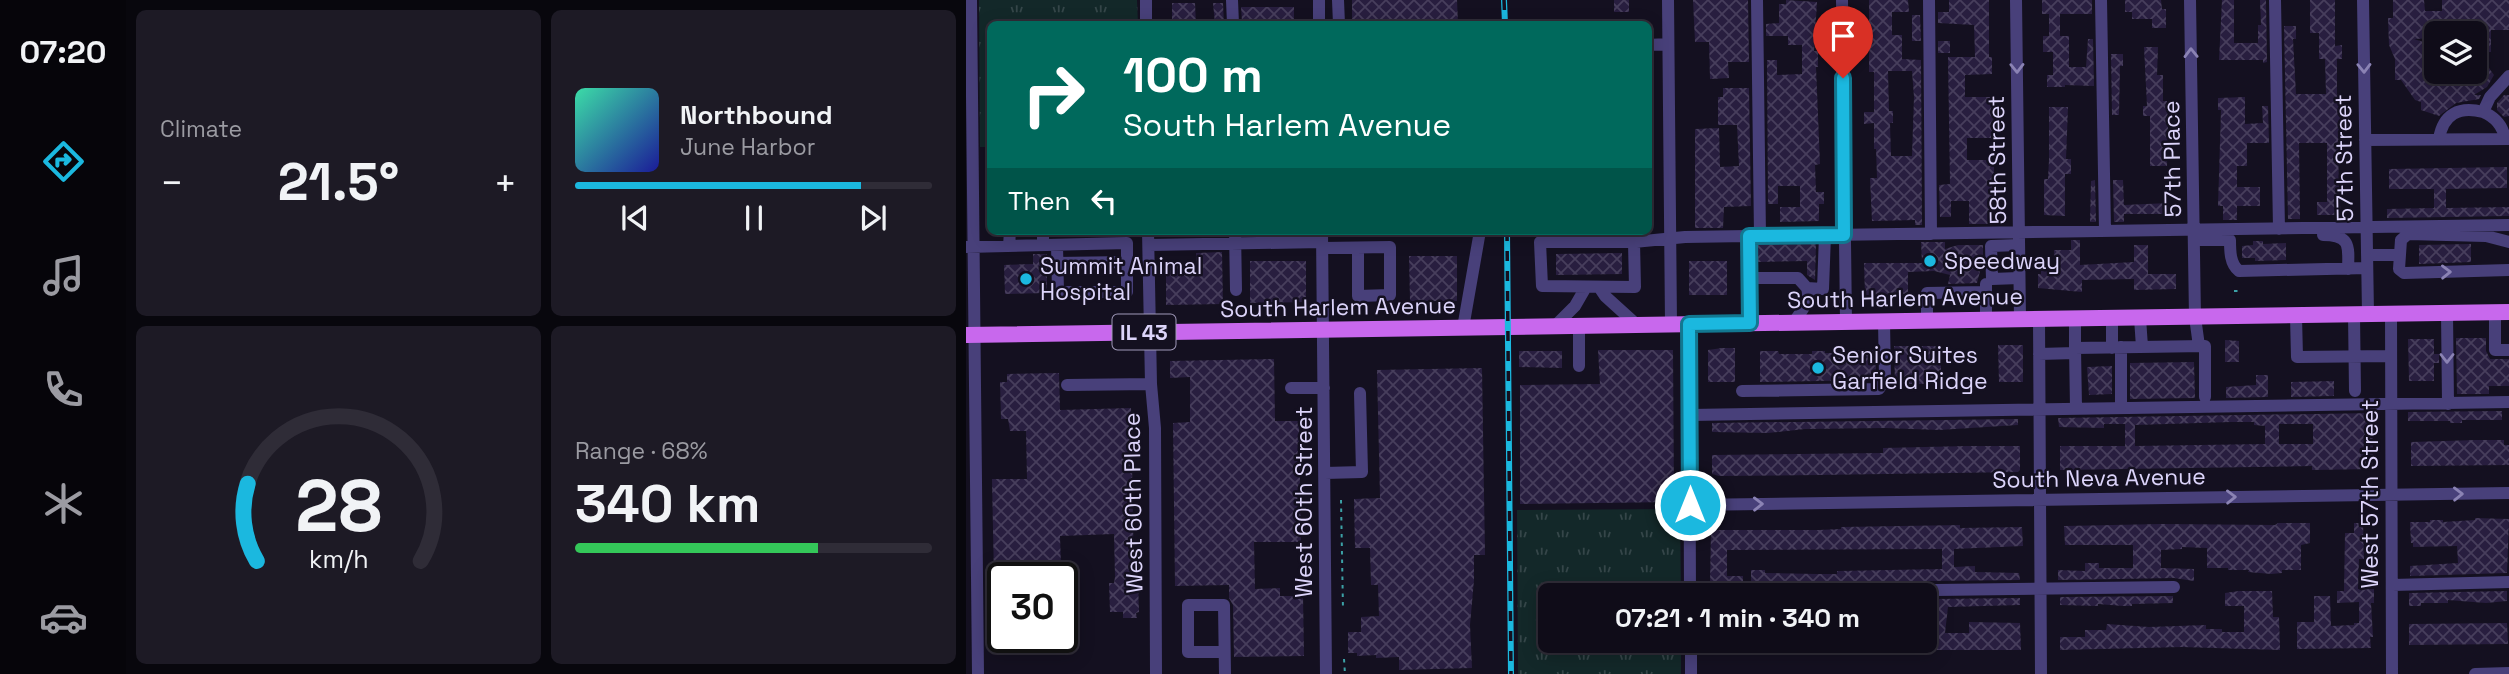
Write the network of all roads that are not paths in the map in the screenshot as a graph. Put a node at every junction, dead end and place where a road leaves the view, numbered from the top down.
1 (971, 0) edge
2 (1146, 0) edge
3 (1232, 0) edge
4 (1319, 0) edge
5 (1338, 0) edge
6 (1668, 0) edge
7 (1757, 0) edge
8 (1842, 0) edge
9 (1928, 0) edge
10 (2016, 0) edge
11 (2101, 0) edge
12 (2190, 0) edge
13 (2275, 0) edge
14 (2363, 0) edge
15 (1146, 21) edge
16 (1233, 21) edge
17 (1319, 21) edge
18 (1339, 21) edge
19 (1668, 44) junction
20 (1652, 45) edge
21 (2509, 76) edge
22 (2483, 111) junction
23 (2439, 139) junction
24 (2507, 139) edge
25 (2365, 140) junction
26 (2509, 225) edge
27 (2366, 227) junction
28 (2279, 229) junction
29 (2105, 231) junction
30 (1931, 234) junction
31 (1010, 235) edge
32 (1043, 235) edge
33 (1148, 235) edge
34 (1479, 235) edge
35 (1825, 235) junction
36 (1844, 235) junction
37 (2194, 235) junction
38 (1754, 236) junction
39 (1114, 237) edge
40 (1235, 237) edge
41 (1671, 237) junction
42 (1080, 238) edge
43 (2019, 239) junction
44 (1322, 240) edge
45 (2230, 240) junction
46 (1634, 242) junction
47 (2509, 242) edge
48 (1043, 245) junction
49 (1057, 245) junction
50 (1009, 246) junction
51 (1149, 246) junction
52 (970, 247) edge
53 (1358, 248) junction
54 (2399, 255) junction
55 (1127, 262) junction
56 (2367, 262) junction
57 (1057, 263) junction
58 (2348, 269) junction
59 (2509, 270) edge
60 (1749, 278) junction
61 (2020, 278) junction
62 (1992, 279) junction
63 (1802, 283) junction
64 (1593, 287) junction
65 (1236, 290) dead end
66 (1986, 292) junction
67 (2502, 312) edge
68 (2447, 313) junction
69 (2391, 314) junction
70 (2361, 315) junction
71 (2296, 316) junction
72 (2195, 317) junction
73 (2112, 318) junction
74 (2140, 318) junction
75 (2020, 319) junction
76 (2039, 319) junction
77 (2075, 319) junction
78 (1986, 320) junction
79 (1885, 321) junction
80 (1927, 321) junction
81 (1846, 322) junction
82 (1750, 323) junction
83 (1793, 323) junction
84 (1671, 324) junction
85 (1689, 324) junction
86 (1637, 325) junction
87 (1555, 326) junction
88 (1579, 326) junction
89 (1463, 328) junction
90 (1324, 330) junction
91 (1149, 332) junction
92 (970, 335) edge
93 (2199, 346) junction
94 (2116, 347) junction
95 (2142, 347) junction
96 (2509, 349) edge
97 (2075, 351) junction
98 (2039, 354) junction
99 (2355, 356) junction
100 (2391, 356) junction
101 (1580, 366) dead end
102 (1151, 384) junction
103 (1067, 385) dead end
104 (971, 386) edge
105 (1292, 388) dead end
106 (1324, 388) junction
107 (1742, 391) dead end
108 (2355, 391) dead end
109 (1360, 393) dead end
110 (2205, 397) dead end
111 (2509, 402) edge
112 (2391, 404) junction
113 (2448, 404) junction
114 (2076, 408) junction
115 (2121, 408) junction
116 (2040, 409) junction
117 (1689, 415) junction
118 (1325, 473) junction
119 (2509, 493) edge
120 (2391, 495) junction
121 (2040, 500) junction
122 (1690, 505) junction
123 (2509, 582) edge
124 (1690, 583) edge
125 (2392, 585) junction
126 (2174, 587) dead end
127 (2040, 589) junction
128 (1937, 590) edge
129 (1224, 652) junction
130 (1691, 653) edge
131 (2509, 673) edge
132 (978, 674) edge
133 (1156, 674) edge
134 (1225, 674) edge
135 (1326, 674) edge
136 (1691, 674) edge
137 (2041, 674) edge
138 (2392, 674) edge
139 (2475, 674) edge

1 - 52 street
2 - 15 street
3 - 16 street
4 - 17 street
5 - 18 street
6 - 19 street
7 - 38 street
8 - 36 street
9 - 30 street
10 -> 43 street, 58th Street
11 - 29 street
37 -> 12 street, 57th Place
13 - 28 street
14 -> 25 street, 57th Street
19 - 20 street
19 - 41 street
21 - 22 street
22 - 23 street
22 - 24 street
23 - 24 street
23 - 25 street
25 - 27 street, 57th Street
26 - 27 street
27 - 28 street
27 - 56 street, 57th Street
28 - 37 street
29 - 37 street
29 - 43 street
30 - 36 street
30 - 43 street
31 - 50 street
32 - 48 street
33 - 51 street, West 60th Place
34 - 89 street
35 - 36 street
35 - 38 street
35 - 63 street
36 - 81 street
37 - 45 street
37 - 72 street, 57th Place
38 - 41 street
38 - 60 street
39 - 42 street
39 - 55 street
40 - 44 street
40 - 51 street
40 - 65 street
41 - 46 street
41 - 84 street
42 - 49 street
43 - 61 street, 58th Street
43 - 62 street
44 - 53 street
44 - 90 street, West 60th Street
45 - 58 street
45 - 58 street
46 - 64 street
46 - 64 street
47 - 54 street
48 - 49 street
48 - 50 street
49 - 57 street
50 - 52 street
51 - 91 street, West 60th Place
52 - 92 street
53 - 53 street
54 - 56 street
54 -> 59 street
55 - 57 street
55 - 57 street
56 - 58 street
56 - 70 street, 57th Street
60 - 63 street
60 - 82 street
61 - 62 street
61 - 75 street, 58th Street
62 - 66 street
63 - 83 street
64 - 86 street
64 - 87 street
66 - 78 street
66 - 80 street
67 - 68 main road, South Harlem Avenue / IL 43
67 - 96 street
68 - 69 main road, South Harlem Avenue / IL 43
68 -> 113 street
69 - 70 main road, South Harlem Avenue / IL 43
69 - 100 street, West 57th Street
70 - 71 main road, South Harlem Avenue / IL 43
70 - 99 street, 57th Street
71 - 72 main road, South Harlem Avenue / IL 43
71 - 99 street
72 - 74 main road, South Harlem Avenue / IL 43
72 - 93 street, 57th Place
73 - 74 main road, South Harlem Avenue / IL 43
73 - 77 main road, South Harlem Avenue / IL 43
73 - 94 street
74 - 95 street
75 - 76 main road, South Harlem Avenue / IL 43
75 - 78 main road, South Harlem Avenue / IL 43
76 - 77 main road, South Harlem Avenue / IL 43
76 - 98 street
77 - 97 street
78 - 80 main road, South Harlem Avenue / IL 43
79 - 80 main road, South Harlem Avenue / IL 43
79 - 81 main road, South Harlem Avenue / IL 43
79 - 107 street
81 - 83 main road, South Harlem Avenue / IL 43
82 - 83 main road, South Harlem Avenue / IL 43
82 - 85 main road, South Harlem Avenue / IL 43
84 - 85 main road, South Harlem Avenue / IL 43
84 - 86 main road, South Harlem Avenue / IL 43
85 - 117 street
86 - 88 main road, South Harlem Avenue / IL 43
87 - 88 main road, South Harlem Avenue / IL 43
87 - 89 main road, South Harlem Avenue / IL 43
88 - 101 street
89 - 90 main road, South Harlem Avenue / IL 43
90 - 91 main road, South Harlem Avenue / IL 43
90 - 106 street, West 60th Street
91 - 92 main road, South Harlem Avenue / IL 43
91 - 102 street, West 60th Place
92 - 104 street
93 - 95 street
93 - 110 street, 57th Place
94 - 95 street
94 - 97 street
94 - 115 street
97 - 98 street
97 - 114 street
98 - 116 street
99 - 100 street
99 - 108 street, 57th Street
100 - 112 street, West 57th Street
102 - 103 street
102 - 133 street, West 60th Place
104 - 132 street
105 - 106 street
106 - 118 street, West 60th Street
109 - 118 street
111 - 113 street
112 - 113 street
112 - 115 street
112 - 120 street, West 57th Street
114 - 115 street
114 - 116 street
116 - 117 street
116 - 121 street
117 - 122 street
118 - 135 street, West 60th Street
120 -> 119 street, South Neva Avenue
121 -> 120 street, South Neva Avenue
120 - 125 street, West 57th Street
122 -> 121 street, South Neva Avenue
121 - 127 street
122 - 124 street
123 - 125 street
125 - 138 street, West 57th Street
126 - 127 street
127 - 128 street
127 - 137 street
129 - 129 street
129 - 134 street
130 - 136 street
131 - 139 street

